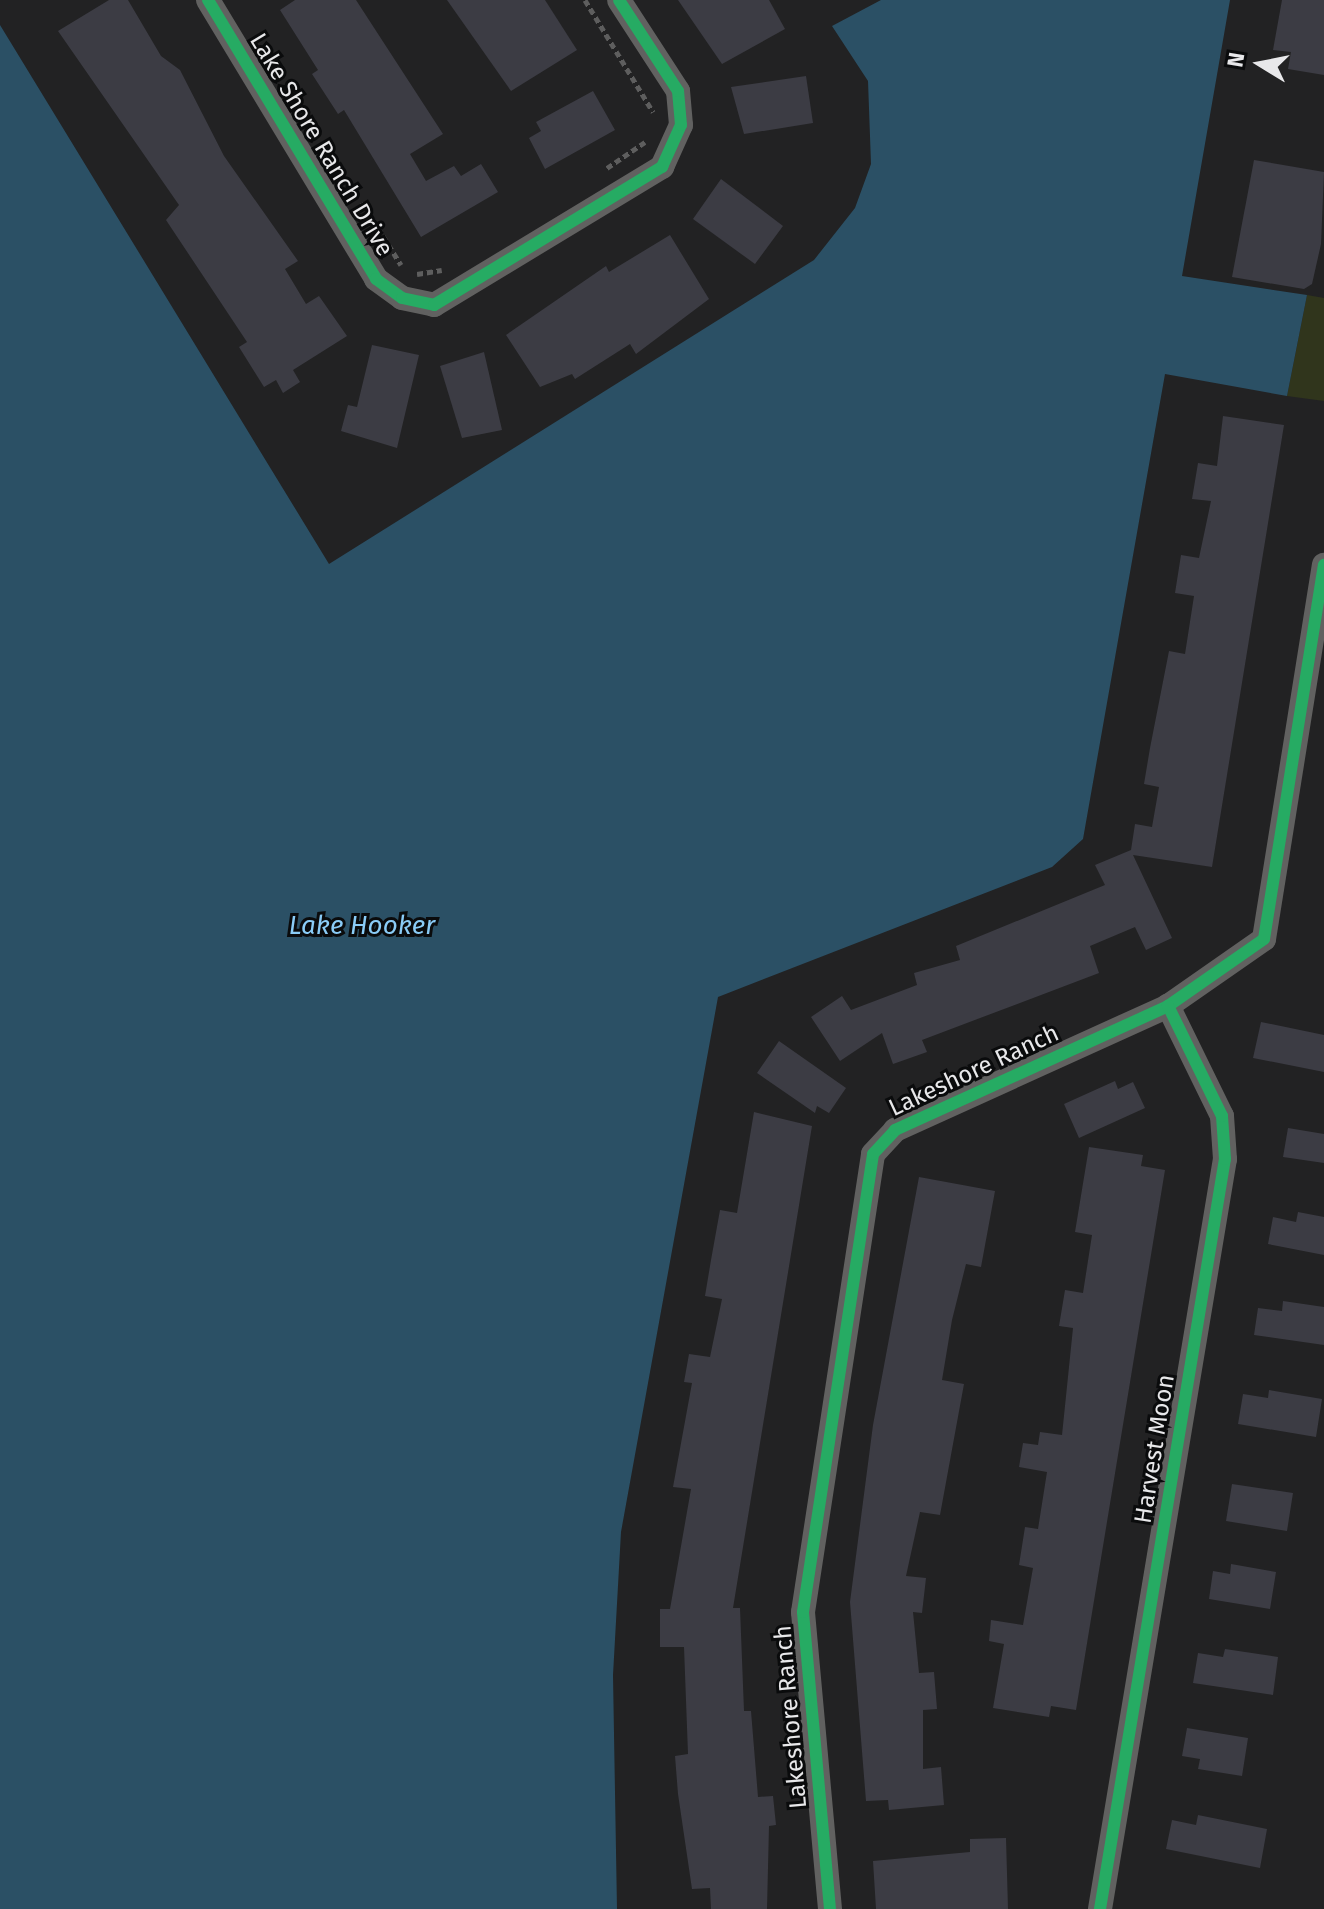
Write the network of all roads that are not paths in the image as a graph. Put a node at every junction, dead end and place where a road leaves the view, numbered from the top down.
1 (208, 0) edge
2 (619, 0) edge
3 (1324, 565) edge
4 (1168, 1006) junction
5 (830, 1909) edge
6 (1100, 1909) edge

1 - 2 street, Lake Shore Ranch Drive
3 - 4 street, Lakeshore Ranch
4 - 5 street, Lakeshore Ranch
4 - 6 street, Harvest Moon

